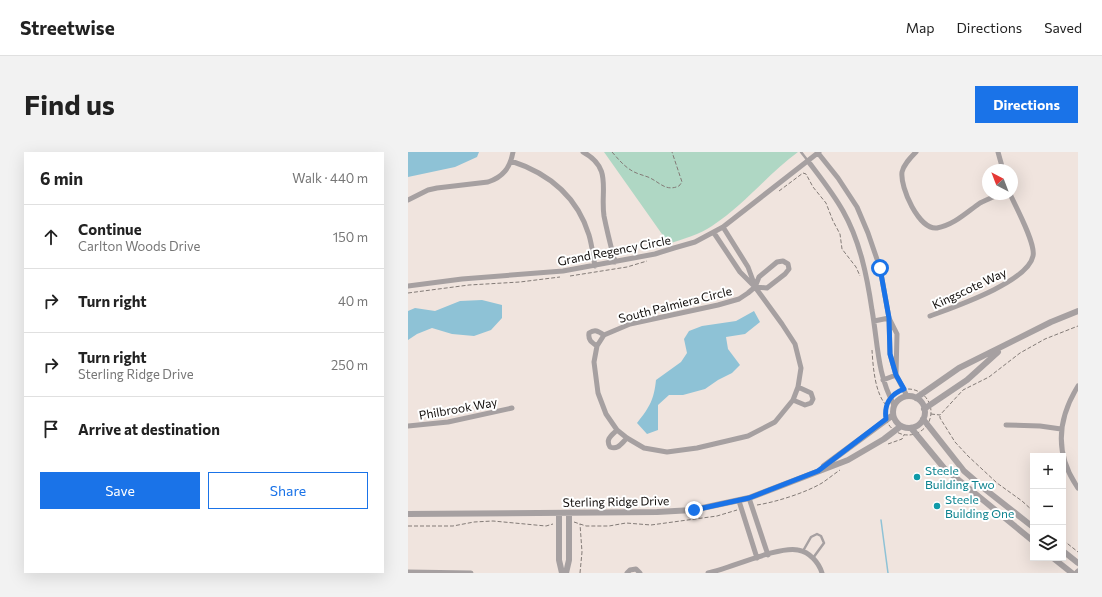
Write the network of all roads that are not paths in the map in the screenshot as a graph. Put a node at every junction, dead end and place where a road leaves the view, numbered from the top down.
1 (513, 152) edge
2 (582, 152) edge
3 (801, 152) edge
4 (818, 152) edge
5 (916, 152) edge
6 (998, 152) edge
7 (511, 160) junction
8 (808, 161) junction
9 (1001, 164) edge
10 (408, 200) edge
11 (987, 200) edge
12 (1013, 200) edge
13 (723, 227) junction
14 (714, 233) junction
15 (615, 262) junction
16 (595, 266) junction
17 (408, 286) edge
18 (755, 287) junction
19 (1078, 311) edge
20 (930, 316) dead end
21 (889, 318) junction
22 (874, 321) junction
23 (604, 335) junction
24 (597, 346) junction
25 (1006, 346) junction
26 (896, 375) junction
27 (883, 380) junction
28 (1078, 386) edge
29 (798, 387) junction
30 (906, 396) junction
31 (916, 398) junction
32 (793, 400) junction
33 (894, 404) junction
34 (512, 408) dead end
35 (924, 409) junction
36 (892, 415) junction
37 (923, 419) junction
38 (1006, 425) dead end
39 (408, 426) edge
40 (901, 426) junction
41 (911, 428) junction
42 (1062, 429) junction
43 (617, 430) junction
44 (627, 438) junction
45 (818, 471) junction
46 (1078, 488) edge
47 (986, 490) junction
48 (749, 498) junction
49 (980, 499) junction
50 (739, 500) junction
51 (559, 513) junction
52 (569, 513) junction
53 (408, 514) edge
54 (1030, 525) edge
55 (1030, 540) edge
56 (802, 552) junction
57 (1066, 553) edge
58 (768, 555) junction
59 (757, 558) junction
60 (813, 559) junction
61 (1057, 561) edge
62 (1078, 563) edge
63 (723, 571) edge
64 (408, 572) edge
65 (471, 573) edge
66 (562, 573) edge
67 (566, 573) edge
68 (628, 573) edge
69 (640, 573) edge
70 (708, 573) edge
71 (822, 573) edge
72 (1072, 573) edge

1 - 7 street
2 - 15 street
3 - 8 lane
4 - 8 street, Grand Regency Circle
4 - 21 street
5 - 11 street
6 - 9 street
7 - 10 street
7 - 16 street
8 - 13 street, Grand Regency Circle
8 - 22 street
12 - 20 street, Kingscote Way
13 - 14 street, Grand Regency Circle
13 - 18 street
14 - 15 street, Grand Regency Circle
14 - 18 street
15 - 16 street, Grand Regency Circle
16 - 17 street, Grand Regency Circle
18 - 18 street
18 - 23 street, South Palmiera Circle
18 - 29 street, South Palmiera Circle
19 - 25 street
21 - 22 street
21 - 26 street
21 - 26 street
22 - 27 street
23 - 24 street, South Palmiera Circle
23 - 24 street, South Palmiera Circle
24 - 43 street, South Palmiera Circle
25 - 31 street
25 - 35 street
26 - 27 street
26 - 30 street
27 - 33 street
28 - 42 street
29 - 32 street, South Palmiera Circle
29 - 32 street
30 - 31 street
30 - 33 street
31 - 35 street
32 - 44 street, South Palmiera Circle
33 - 36 street
34 - 39 street, Philbrook Way
35 - 37 street
36 - 40 street
36 - 45 street, Sterling Ridge Drive
37 - 41 street
37 - 47 street
38 - 42 street
40 - 41 street
40 - 45 street, Sterling Ridge Drive
41 - 49 street
42 - 46 street
43 - 44 street, South Palmiera Circle
43 - 44 street
45 - 48 street, Sterling Ridge Drive
47 - 49 street
47 - 54 street
48 - 50 street, Sterling Ridge Drive
48 - 58 street
49 - 55 street
50 - 52 street, Sterling Ridge Drive
50 - 59 street
51 - 52 street, Sterling Ridge Drive
51 - 53 street, Sterling Ridge Drive
51 - 66 street
52 - 67 street
56 - 58 street
56 - 60 street
56 - 60 lane
57 - 62 street
58 - 59 street
59 - 63 street
60 - 71 street
61 - 72 street
63 - 70 street
64 - 65 street
68 - 69 street

